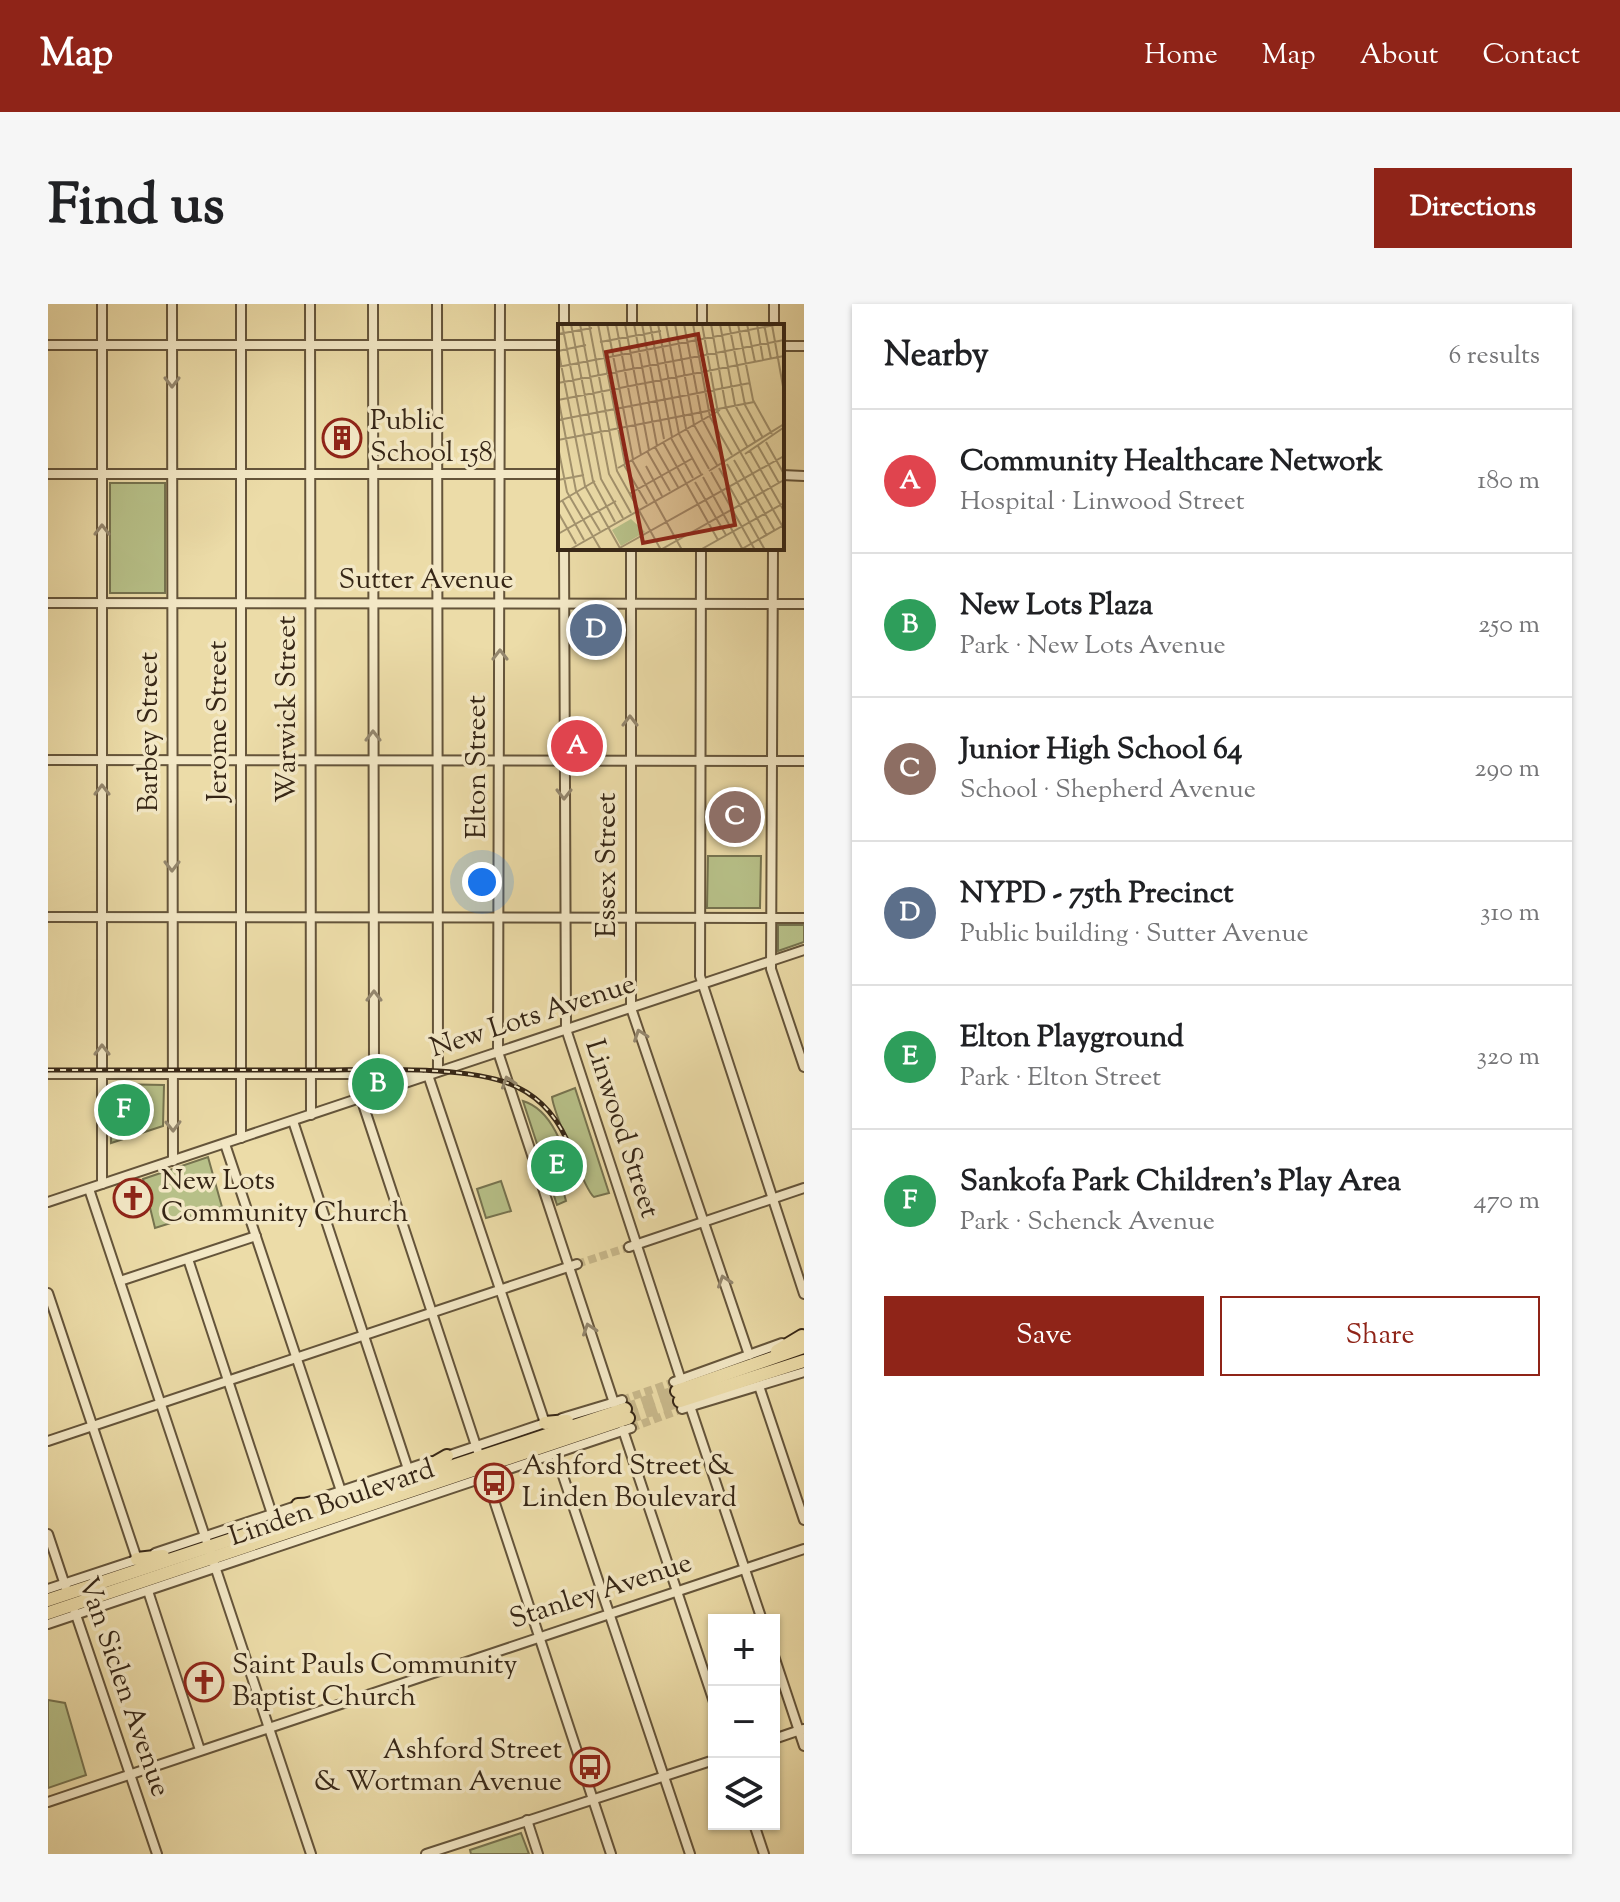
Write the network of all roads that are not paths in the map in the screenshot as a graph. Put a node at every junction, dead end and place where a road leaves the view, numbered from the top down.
1 (102, 304) edge
2 (172, 304) edge
3 (241, 304) edge
4 (310, 304) edge
5 (373, 304) edge
6 (437, 304) edge
7 (500, 304) edge
8 (48, 345) edge
9 (102, 345) junction
10 (172, 345) junction
11 (241, 345) junction
12 (310, 345) junction
13 (373, 345) junction
14 (437, 345) junction
15 (500, 345) junction
16 (558, 345) edge
17 (48, 474) edge
18 (102, 474) junction
19 (172, 474) junction
20 (241, 474) junction
21 (436, 474) junction
22 (500, 474) junction
23 (558, 474) edge
24 (310, 475) junction
25 (374, 475) junction
26 (784, 475) edge
27 (804, 476) edge
28 (564, 550) edge
29 (631, 550) edge
30 (701, 550) edge
31 (773, 550) edge
32 (48, 603) edge
33 (102, 603) junction
34 (172, 603) junction
35 (241, 603) junction
36 (310, 603) junction
37 (373, 603) junction
38 (437, 603) junction
39 (500, 603) junction
40 (564, 603) junction
41 (631, 603) junction
42 (701, 603) junction
43 (773, 603) junction
44 (804, 604) edge
45 (48, 760) edge
46 (102, 760) junction
47 (172, 760) junction
48 (241, 760) junction
49 (310, 760) junction
50 (373, 760) junction
51 (437, 760) junction
52 (500, 760) junction
53 (564, 760) junction
54 (630, 760) junction
55 (700, 760) junction
56 (772, 760) junction
57 (804, 761) edge
58 (48, 917) edge
59 (102, 917) junction
60 (172, 917) junction
61 (241, 917) junction
62 (310, 917) junction
63 (373, 917) junction
64 (437, 917) junction
65 (500, 917) junction
66 (564, 917) junction
67 (629, 917) junction
68 (699, 917) junction
69 (771, 918) junction
70 (804, 918) edge
71 (804, 950) edge
72 (771, 961) junction
73 (702, 984) junction
74 (631, 1008) junction
75 (566, 1029) junction
76 (498, 1052) junction
77 (804, 1067) edge
78 (438, 1071) junction
79 (172, 1073) junction
80 (241, 1073) junction
81 (311, 1073) junction
82 (48, 1074) edge
83 (102, 1074) junction
84 (374, 1074) junction
85 (428, 1075) junction
86 (361, 1098) junction
87 (311, 1115) junction
88 (293, 1121) junction
89 (241, 1138) junction
90 (225, 1144) junction
91 (173, 1161) junction
92 (102, 1184) junction
93 (804, 1188) edge
94 (89, 1189) junction
95 (772, 1199) junction
96 (48, 1202) edge
97 (704, 1222) junction
98 (256, 1236) junction
99 (632, 1246) junction
100 (188, 1259) junction
101 (572, 1265) junction
102 (120, 1281) junction
103 (500, 1290) junction
104 (48, 1293) edge
105 (804, 1294) edge
106 (432, 1313) junction
107 (364, 1335) junction
108 (803, 1340) edge
109 (296, 1358) junction
110 (753, 1359) junction
111 (804, 1362) edge
112 (804, 1372) edge
113 (228, 1381) junction
114 (765, 1385) junction
115 (681, 1395) junction
116 (161, 1403) junction
117 (624, 1415) junction
118 (590, 1419) junction
119 (545, 1423) junction
120 (92, 1426) junction
121 (48, 1441) edge
122 (556, 1455) junction
123 (447, 1456) joint
124 (481, 1462) junction
125 (406, 1475) junction
126 (341, 1497) junction
127 (424, 1498) junction
128 (378, 1503) junction
129 (298, 1505) joint
130 (272, 1514) junction
131 (804, 1520) edge
132 (307, 1527) junction
133 (48, 1534) edge
134 (804, 1549) edge
135 (270, 1550) junction
136 (211, 1552) junction
137 (186, 1554) junction
138 (137, 1559) junction
139 (745, 1568) junction
140 (48, 1589) edge
141 (148, 1591) junction
142 (677, 1591) junction
143 (70, 1599) junction
144 (48, 1600) edge
145 (48, 1613) edge
146 (609, 1614) junction
147 (760, 1614) edge
148 (48, 1624) edge
149 (538, 1638) junction
150 (780, 1672) edge
151 (709, 1686) edge
152 (269, 1726) junction
153 (802, 1730) edge
154 (780, 1737) edge
155 (804, 1746) edge
156 (200, 1750) junction
157 (708, 1762) edge
158 (130, 1774) junction
159 (663, 1776) junction
160 (592, 1798) junction
161 (48, 1802) edge
162 (527, 1820) junction
163 (756, 1830) edge
164 (459, 1843) junction
165 (157, 1854) edge
166 (311, 1854) edge
167 (426, 1854) edge
168 (462, 1854) edge
169 (538, 1854) edge
170 (611, 1854) edge
171 (690, 1854) edge
172 (764, 1854) edge

1 - 9 street
2 - 10 street, Barbey Street
3 - 11 street, Jerome Street
4 - 12 street, Warwick Street
5 - 13 street
6 - 14 street
7 - 15 street, Elton Street
8 - 9 street
9 - 10 street
9 - 18 street
10 - 11 street
10 -> 19 street, Barbey Street
11 - 12 street
11 - 20 street, Jerome Street
12 - 13 street
12 - 24 street, Warwick Street
13 - 14 street
13 - 25 street
14 - 15 street
14 - 21 street
15 - 16 street
15 - 22 street, Elton Street
17 - 18 street
18 - 19 street
33 -> 18 street
19 - 20 street
19 - 34 street, Barbey Street
20 - 24 street
20 - 35 street, Jerome Street
21 - 22 street
21 - 25 street
21 - 38 street
22 - 23 street
22 - 39 street, Elton Street
24 - 25 street
24 - 36 street, Warwick Street
25 - 37 street
26 - 27 street
28 - 40 street, Linwood Street
29 - 41 street, Essex Street
30 - 42 street
31 - 43 street
32 - 33 street, Sutter Avenue
33 - 34 street, Sutter Avenue
33 - 46 street
34 - 35 street, Sutter Avenue
34 - 47 street, Barbey Street
35 - 36 street, Sutter Avenue
35 - 48 street, Jerome Street
36 - 37 street, Sutter Avenue
36 - 49 street, Warwick Street
37 - 38 street, Sutter Avenue
50 -> 37 street
38 - 39 street, Sutter Avenue
38 - 51 street
39 - 40 street, Sutter Avenue
52 -> 39 street, Elton Street
40 - 41 street, Sutter Avenue
40 - 53 street, Linwood Street
41 - 42 street, Sutter Avenue
54 -> 41 street, Essex Street
42 - 43 street, Sutter Avenue
42 - 55 street
43 - 44 street, Sutter Avenue
43 - 56 street
45 - 46 street
46 - 47 street
59 -> 46 street
47 - 48 street
47 -> 60 street, Barbey Street
48 - 49 street
48 - 61 street, Jerome Street
49 - 50 street
49 - 62 street, Warwick Street
50 - 51 street
50 - 63 street
51 - 52 street
51 - 64 street
52 - 53 street
52 - 65 street, Elton Street
53 - 54 street
53 -> 66 street, Linwood Street
54 - 55 street
54 - 67 street, Essex Street
55 - 56 street
55 - 68 street
56 - 57 street
56 - 69 street
58 - 59 street
59 - 60 street
83 -> 59 street
60 - 61 street
60 - 79 street, Barbey Street
61 - 62 street
61 - 80 street, Jerome Street
62 - 63 street
62 - 81 street, Warwick Street
63 - 64 street
84 -> 63 street
64 - 65 street
64 - 78 street
65 - 66 street
65 - 76 street, Elton Street
66 - 67 street
66 - 75 street, Linwood Street
67 - 68 street
67 - 74 street, Essex Street
68 - 69 street
68 - 73 street
69 - 70 street
69 - 72 street
71 - 72 street, New Lots Avenue
72 - 73 street, New Lots Avenue
72 - 77 street
73 - 74 street, New Lots Avenue
73 - 95 street
74 - 75 street, New Lots Avenue
97 -> 74 street, Essex Street
75 - 76 street, New Lots Avenue
75 - 99 street, Linwood Street
76 - 78 street, New Lots Avenue
101 -> 76 street, Elton Street
78 - 85 street, New Lots Avenue
79 - 80 street
79 - 83 street
79 -> 91 street, Barbey Street
80 - 81 street
80 - 89 street, Jerome Street
81 - 84 street
81 - 87 street, Warwick Street
82 - 83 street
83 - 92 street
84 - 85 street
85 - 86 street, New Lots Avenue
85 - 103 street
86 - 87 street, New Lots Avenue
86 - 106 street
87 - 88 street, New Lots Avenue
88 - 89 street, New Lots Avenue
88 - 107 street
89 - 90 street, New Lots Avenue
90 - 91 street, New Lots Avenue
90 - 98 street
91 - 92 street, New Lots Avenue
92 - 94 street, New Lots Avenue
93 - 95 street
94 - 96 street, New Lots Avenue
94 - 102 street
95 - 97 street
95 - 105 street
97 - 99 street
110 -> 97 street, Essex Street
98 - 100 street
98 - 109 street
99 - 115 street, Linwood Street
100 - 102 street
100 - 113 street
101 - 103 street
117 -> 101 street, Elton Street
102 - 116 street
103 - 106 street
103 - 119 street
104 - 120 street
106 - 107 street
106 - 124 street
107 - 109 street
107 - 125 street
108 - 110 highway
109 - 113 street
109 - 126 street
110 - 115 highway
111 - 114 highway
111 - 115 highway
112 - 114 street
113 - 116 street
113 - 130 street
114 - 115 street
114 - 131 street
115 - 139 street, Linwood Street
116 - 120 street
116 - 136 street
117 - 118 highway, Linden Boulevard
117 - 119 street, Linden Boulevard
117 - 122 street, Linden Boulevard
117 - 124 highway, Linden Boulevard
117 - 142 street, Elton Street
118 - 119 highway
118 - 124 highway, Linden Boulevard
119 - 124 street, Linden Boulevard
120 - 121 street
120 - 138 street
122 - 124 street, Linden Boulevard
122 - 146 street
123 - 124 street, Linden Boulevard
123 - 125 highway
124 - 125 highway, Linden Boulevard
124 - 127 street, Linden Boulevard
124 - 128 highway, Linden Boulevard
124 - 149 street
125 - 126 highway, Linden Boulevard
126 - 129 highway
126 - 136 highway, Linden Boulevard
127 - 128 highway
127 - 135 street, Linden Boulevard
128 - 132 highway, Linden Boulevard
129 - 130 street, Linden Boulevard
130 - 136 street, Linden Boulevard
132 - 135 highway
132 - 136 highway, Linden Boulevard
133 - 143 street, Van Siclen Avenue
134 - 139 street, Stanley Avenue
135 - 136 street, Linden Boulevard
136 - 137 highway, Linden Boulevard
136 - 138 street, Linden Boulevard
136 - 141 street, Linden Boulevard
136 - 143 highway, Linden Boulevard
136 - 152 street
137 - 138 highway
137 - 143 highway, Linden Boulevard
138 - 143 street, Linden Boulevard
139 - 142 street, Stanley Avenue
139 - 147 street, Linwood Street
140 - 143 street, Linden Boulevard
141 - 143 street, Linden Boulevard
141 - 156 street
142 - 146 street, Stanley Avenue
142 - 151 street, Elton Street
143 - 144 highway, Linden Boulevard
143 - 145 highway, Linden Boulevard
143 - 148 street, Linden Boulevard
143 - 158 street, Van Siclen Avenue
146 - 149 street, Stanley Avenue
146 - 159 street
149 - 152 street, Stanley Avenue
149 - 160 street
150 - 153 street
152 - 156 street, Stanley Avenue
152 - 166 street
153 - 154 street
153 - 155 street
156 - 158 street, Stanley Avenue
157 - 159 street
158 - 161 street, Stanley Avenue
158 - 165 street, Van Siclen Avenue
159 - 160 street
159 - 171 street
160 - 162 street
160 - 170 street
162 - 164 street
162 - 169 street
163 - 172 street
164 - 167 street
164 - 168 street

